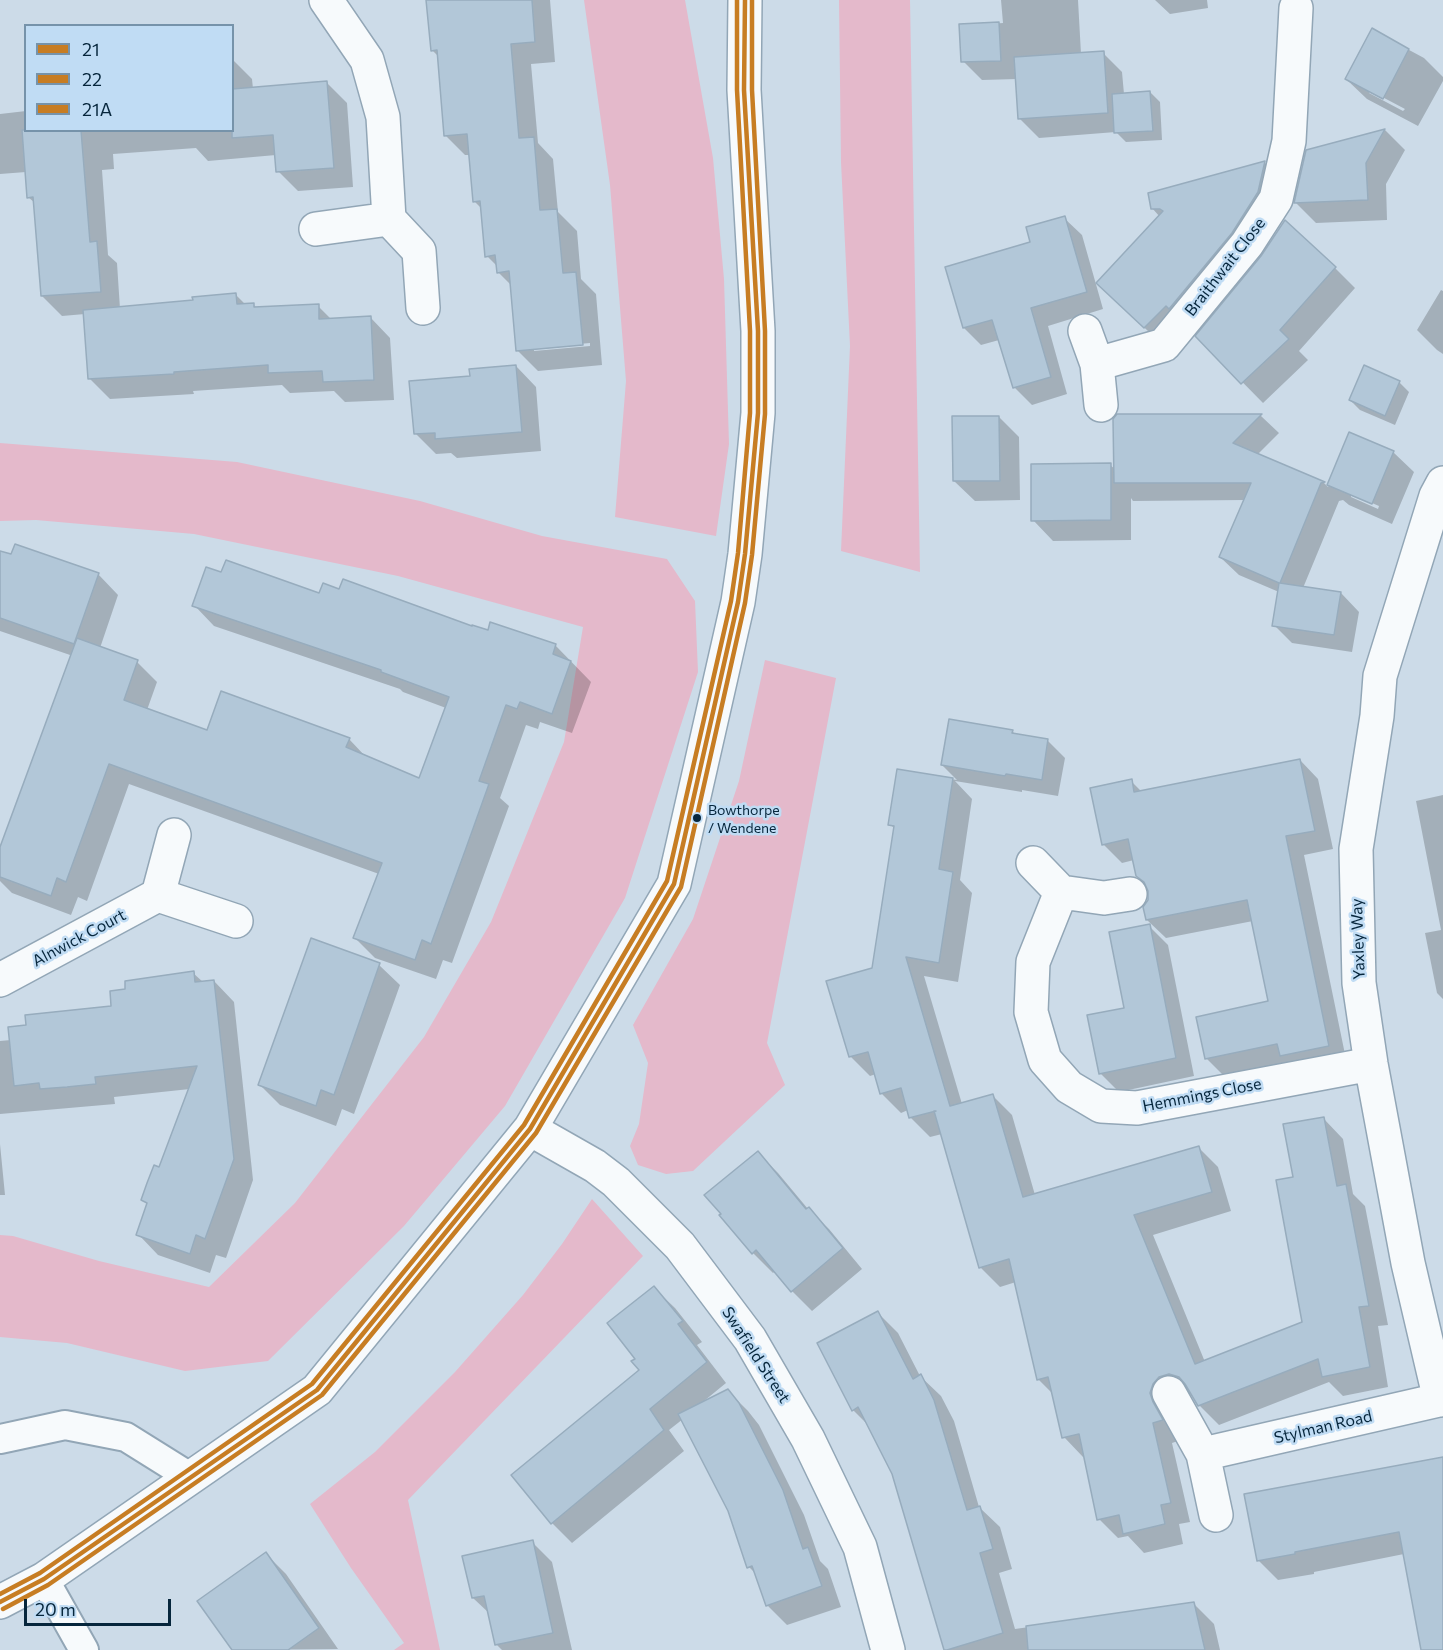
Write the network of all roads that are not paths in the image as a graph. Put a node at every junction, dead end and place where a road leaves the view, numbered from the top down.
1 (326, 0) edge
2 (733, 0) edge
3 (745, 0) edge
4 (1301, 3) edge
5 (744, 90) junction
6 (389, 219) junction
7 (316, 229) dead end
8 (423, 308) dead end
9 (1085, 331) dead end
10 (1097, 364) junction
11 (1101, 405) dead end
12 (1443, 483) edge
13 (174, 835) dead end
14 (1033, 863) dead end
15 (1061, 892) junction
16 (1130, 894) dead end
17 (158, 895) junction
18 (236, 921) dead end
19 (0, 980) edge
20 (1371, 1064) junction
21 (530, 1129) junction
22 (1169, 1393) dead end
23 (1442, 1399) edge
24 (0, 1439) edge
25 (1203, 1454) junction
26 (190, 1477) junction
27 (1216, 1515) dead end
28 (44, 1579) junction
29 (0, 1602) edge
30 (84, 1650) edge
31 (888, 1650) edge

1 - 6 street
2 - 5 street
3 - 5 street
4 - 10 street, Braithwait Close
5 - 21 street
6 - 7 street
6 - 8 street
9 - 10 street
10 - 11 street
12 - 20 street, Yaxley Way
13 - 17 street
14 - 15 street
15 - 16 street
15 - 20 street, Hemmings Close
17 - 18 street
17 - 19 street, Alnwick Court
20 - 23 street, Yaxley Way
21 - 26 street
21 - 31 street, Swafield Street
22 - 25 street
23 - 25 street, Stylman Road
24 - 26 lane
25 - 27 street
26 - 28 street
28 - 29 street
28 - 30 lane

